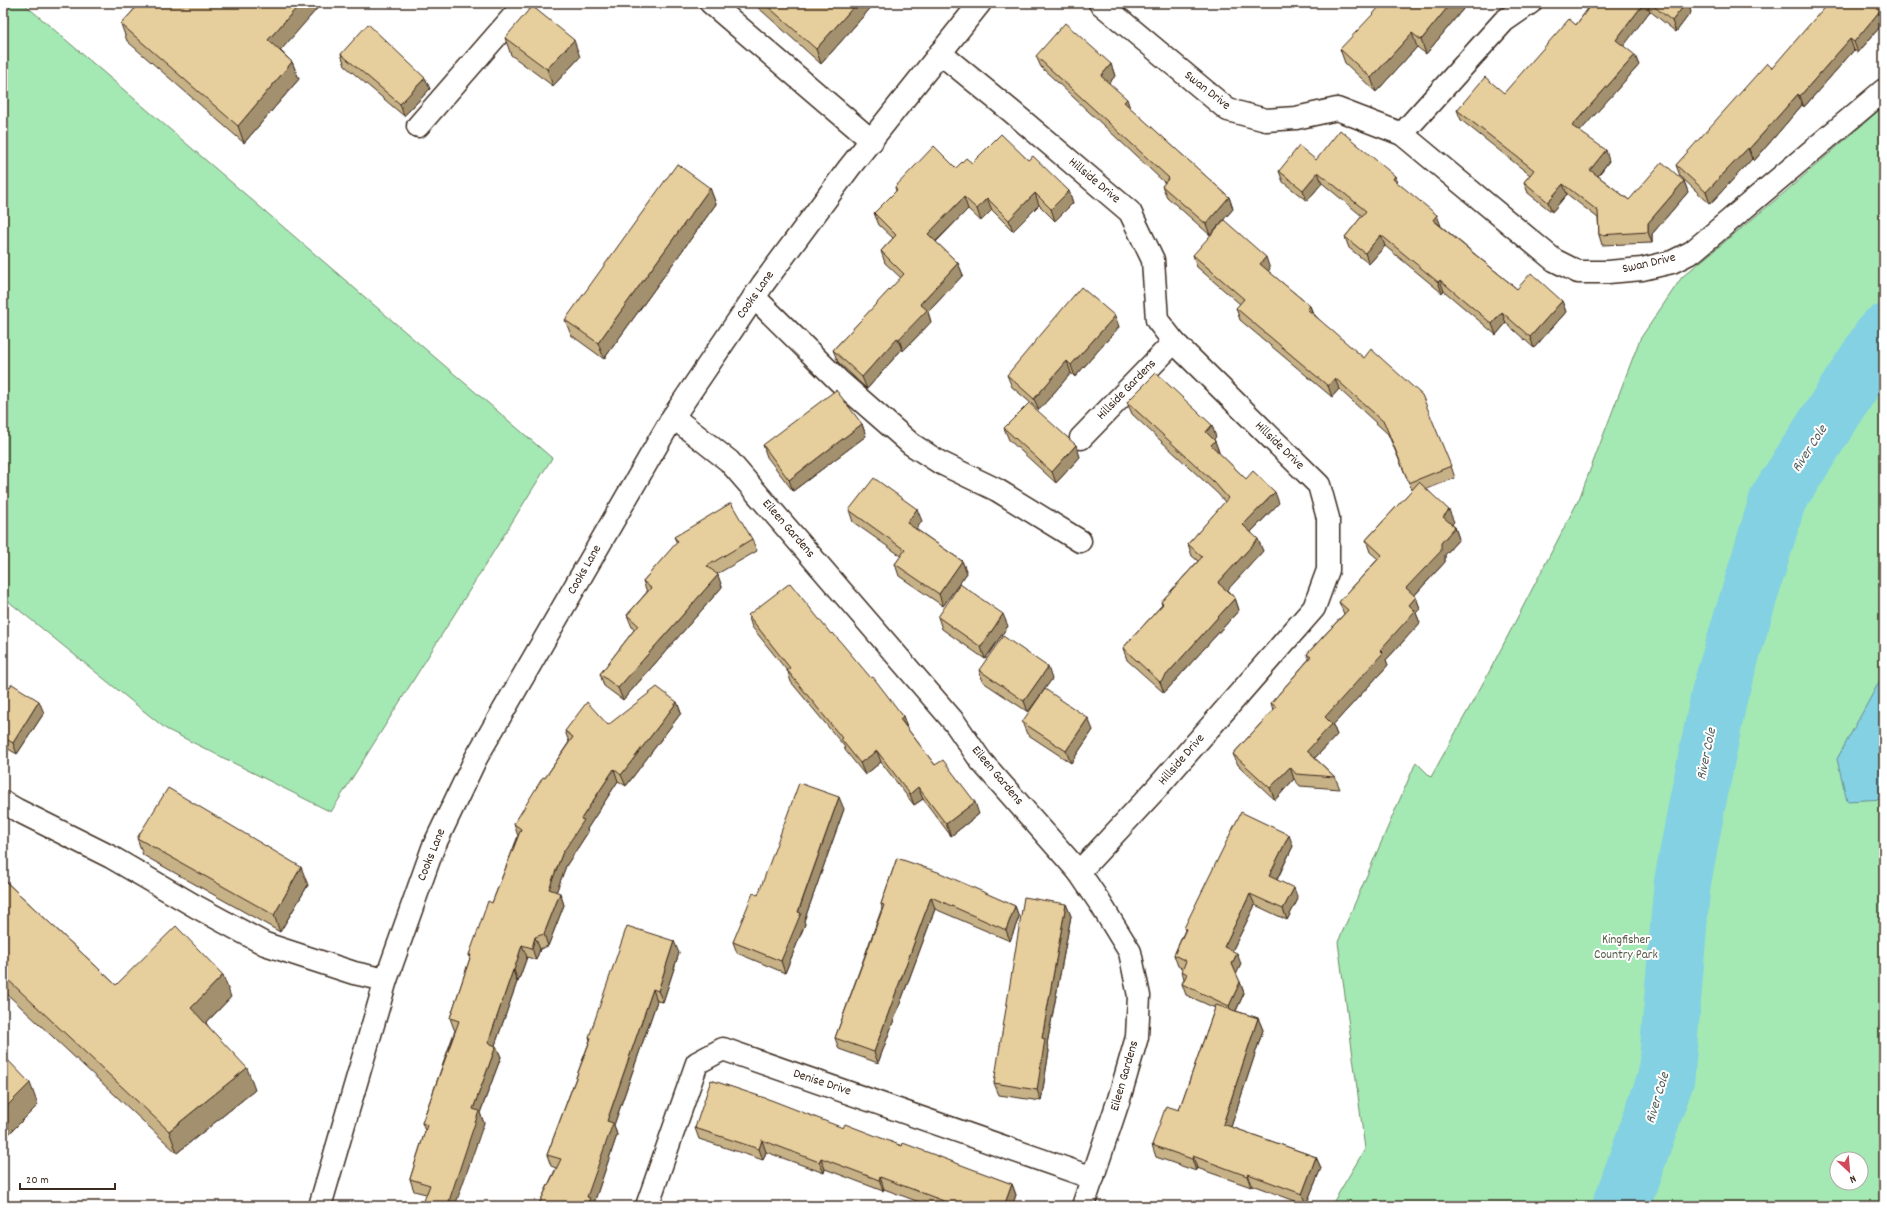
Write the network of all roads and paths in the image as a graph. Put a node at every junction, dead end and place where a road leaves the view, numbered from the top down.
1 (525, 3) edge
2 (711, 3) edge
3 (980, 3) edge
4 (1100, 3) edge
5 (1530, 3) edge
6 (940, 53) junction
7 (1884, 90) edge
8 (418, 126) dead end
9 (1402, 134) junction
10 (872, 141) junction
11 (754, 297) junction
12 (1174, 342) junction
13 (673, 417) junction
14 (1081, 438) dead end
15 (1080, 540) dead end
16 (3, 802) edge
17 (1079, 872) junction
18 (386, 980) junction
19 (1093, 1178) junction
20 (320, 1206) edge
21 (647, 1206) edge
22 (1083, 1206) edge

1 - 8 street
2 - 10 street
3 - 6 street, Cooks Lane
4 - 9 street, Swan Drive
5 - 9 street
6 - 10 street, Cooks Lane
6 - 12 street, Hillside Drive
7 - 9 street, Swan Drive
10 - 11 street, Cooks Lane
11 - 13 street, Cooks Lane
11 - 15 street
12 - 14 street, Hillside Gardens
12 - 17 street, Hillside Drive
13 - 17 street, Eileen Gardens
13 - 18 street, Cooks Lane
16 - 18 street
17 - 19 street, Eileen Gardens
18 - 20 street, Cooks Lane
19 - 21 street, Denise Drive
19 - 22 street, Eileen Gardens

